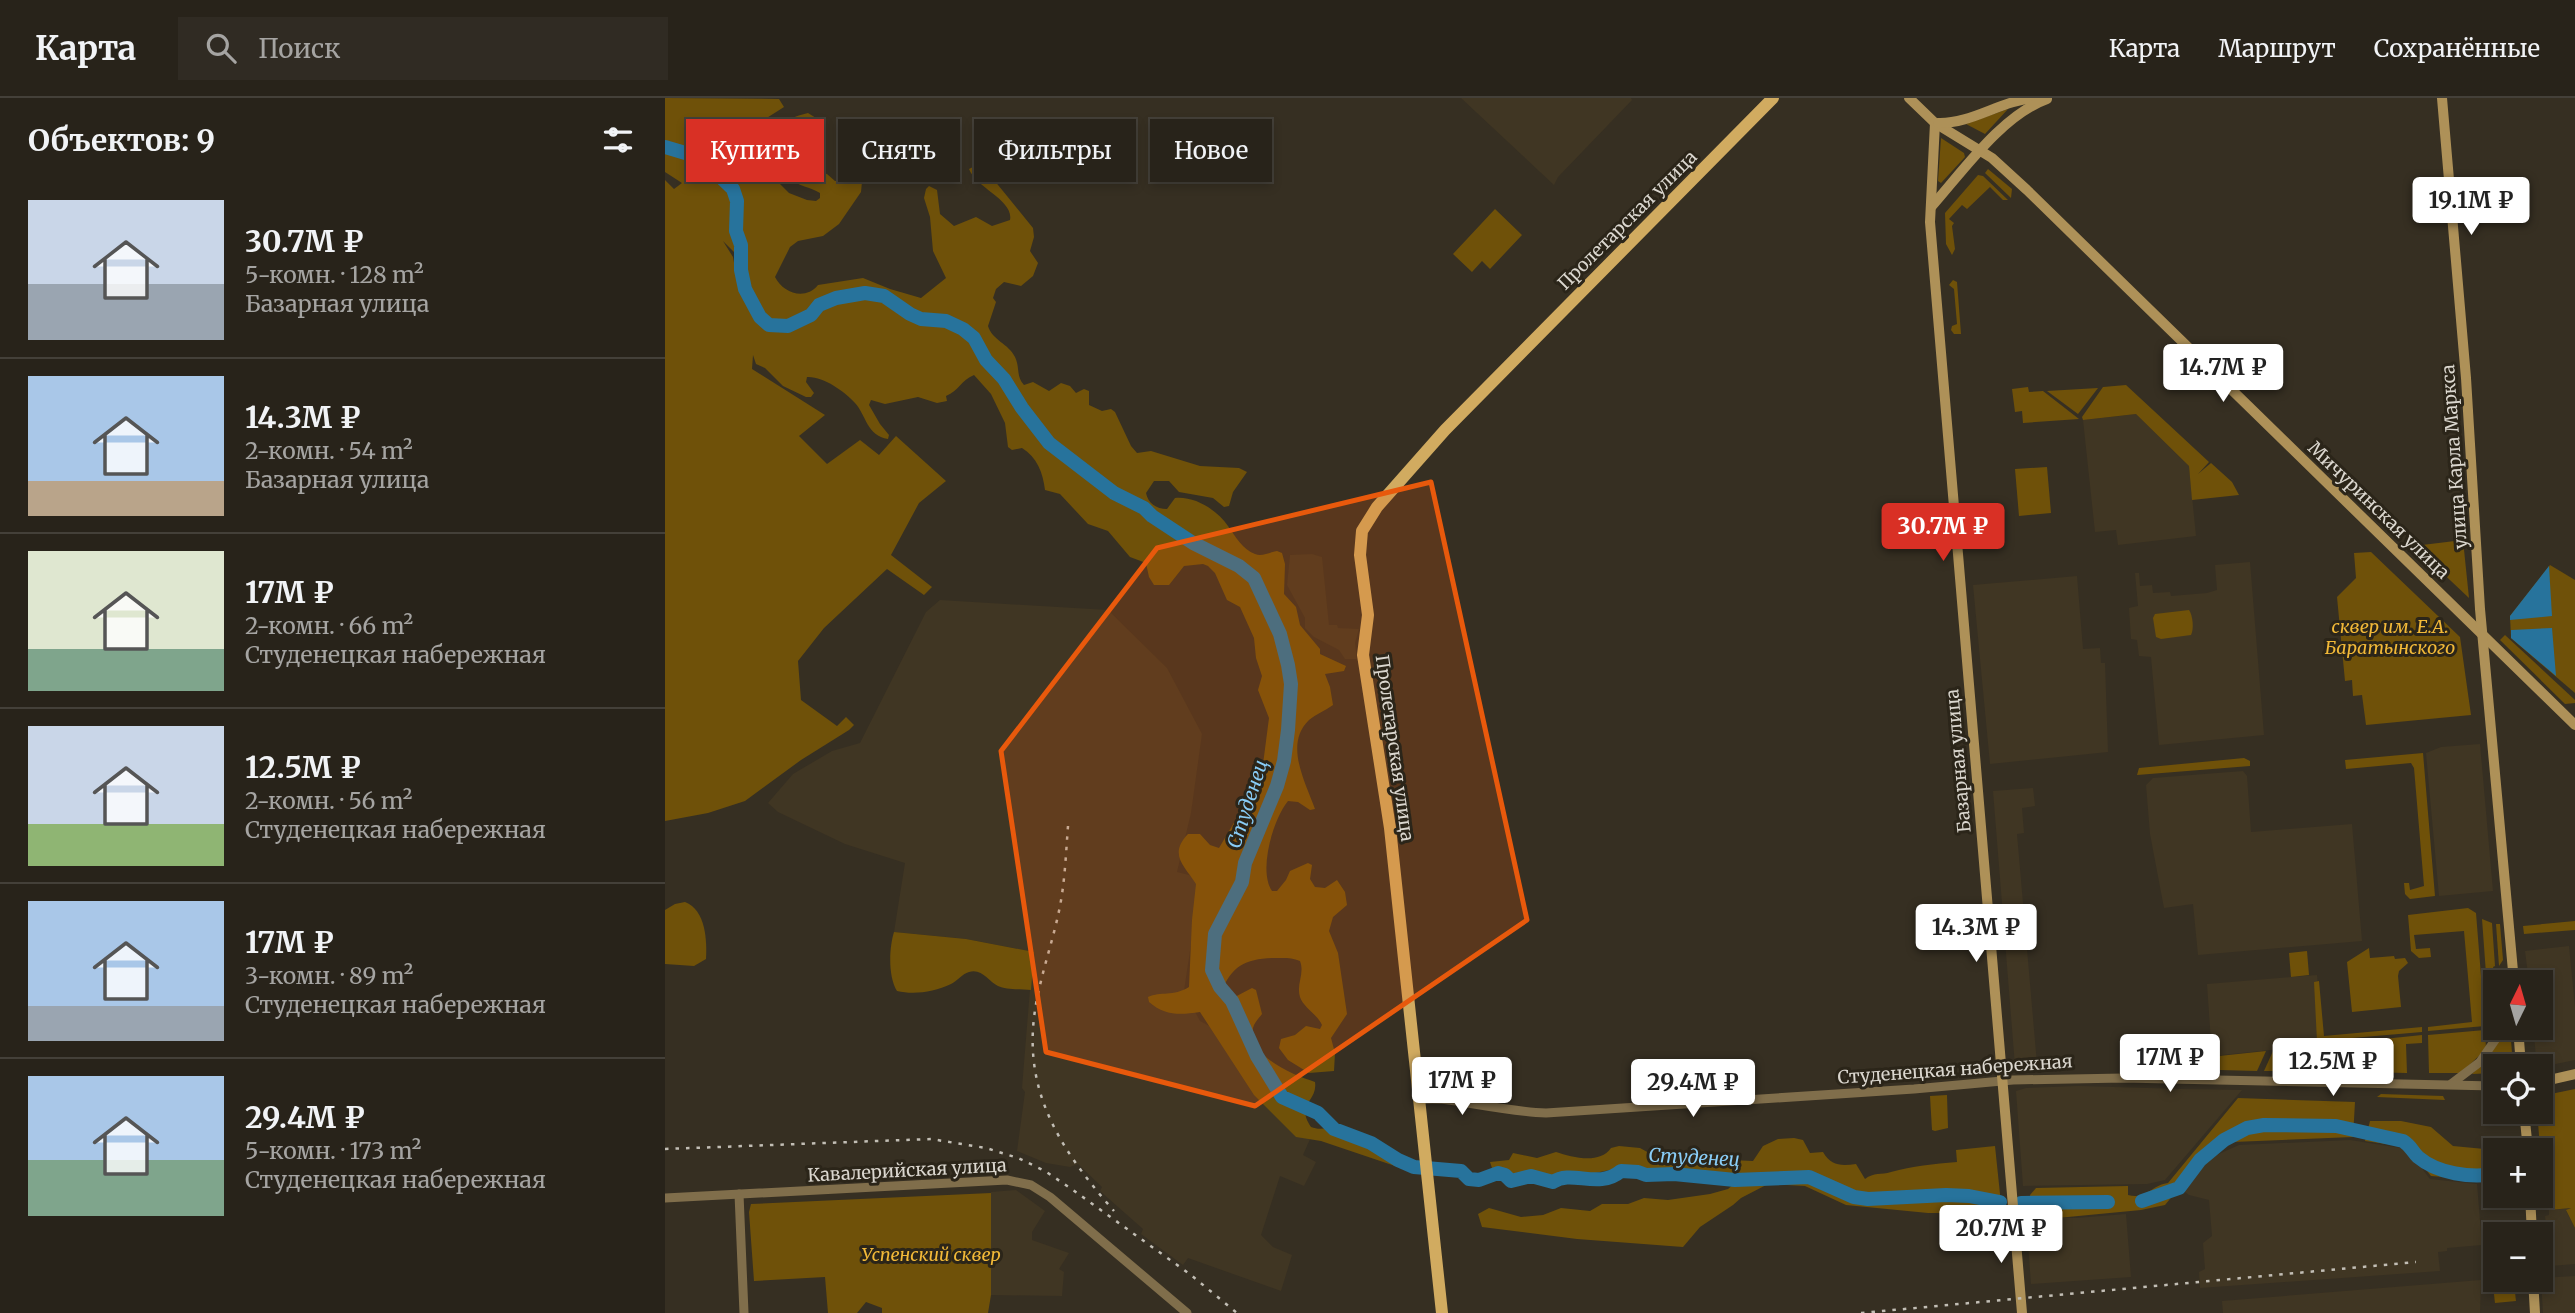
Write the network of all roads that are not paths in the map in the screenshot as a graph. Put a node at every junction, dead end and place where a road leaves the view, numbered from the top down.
1 (1773, 98) edge
2 (1909, 98) edge
3 (2049, 98) edge
4 (2442, 98) edge
5 (1935, 123) junction
6 (1982, 150) junction
7 (1932, 206) junction
8 (2483, 636) junction
9 (2575, 725) edge
10 (2513, 970) edge
11 (2495, 1040) edge
12 (2575, 1074) edge
13 (2553, 1079) edge
14 (2002, 1080) junction
15 (2449, 1085) junction
16 (2483, 1086) edge
17 (1418, 1100) junction
18 (739, 1194) junction
19 (665, 1198) edge
20 (2534, 1292) edge
21 (744, 1313) edge
22 (1188, 1313) edge
23 (1442, 1313) edge
24 (2021, 1313) edge
25 (2535, 1313) edge

1 - 17 main road, Пролетарская улица
2 - 5 main road, Мичуринская улица
3 - 5 main road
3 - 6 main road
4 - 8 main road, улица Карла Маркса
5 - 6 main road, Мичуринская улица
5 - 7 main road, Базарная улица
6 - 7 main road
6 - 8 main road, Мичуринская улица
7 - 14 main road, Базарная улица
8 - 9 main road, Мичуринская улица
8 - 10 main road, улица Карла Маркса
11 - 15 street
12 - 13 main road
14 - 15 street, Студенецкая набережная
14 - 17 street, Студенецкая набережная
14 - 24 main road, Базарная улица
15 - 16 street, Студенецкая набережная
17 - 23 main road, Пролетарская улица
18 - 19 street, Кавалерийская улица
18 - 21 street
18 - 22 street, Кавалерийская улица
20 - 25 main road

